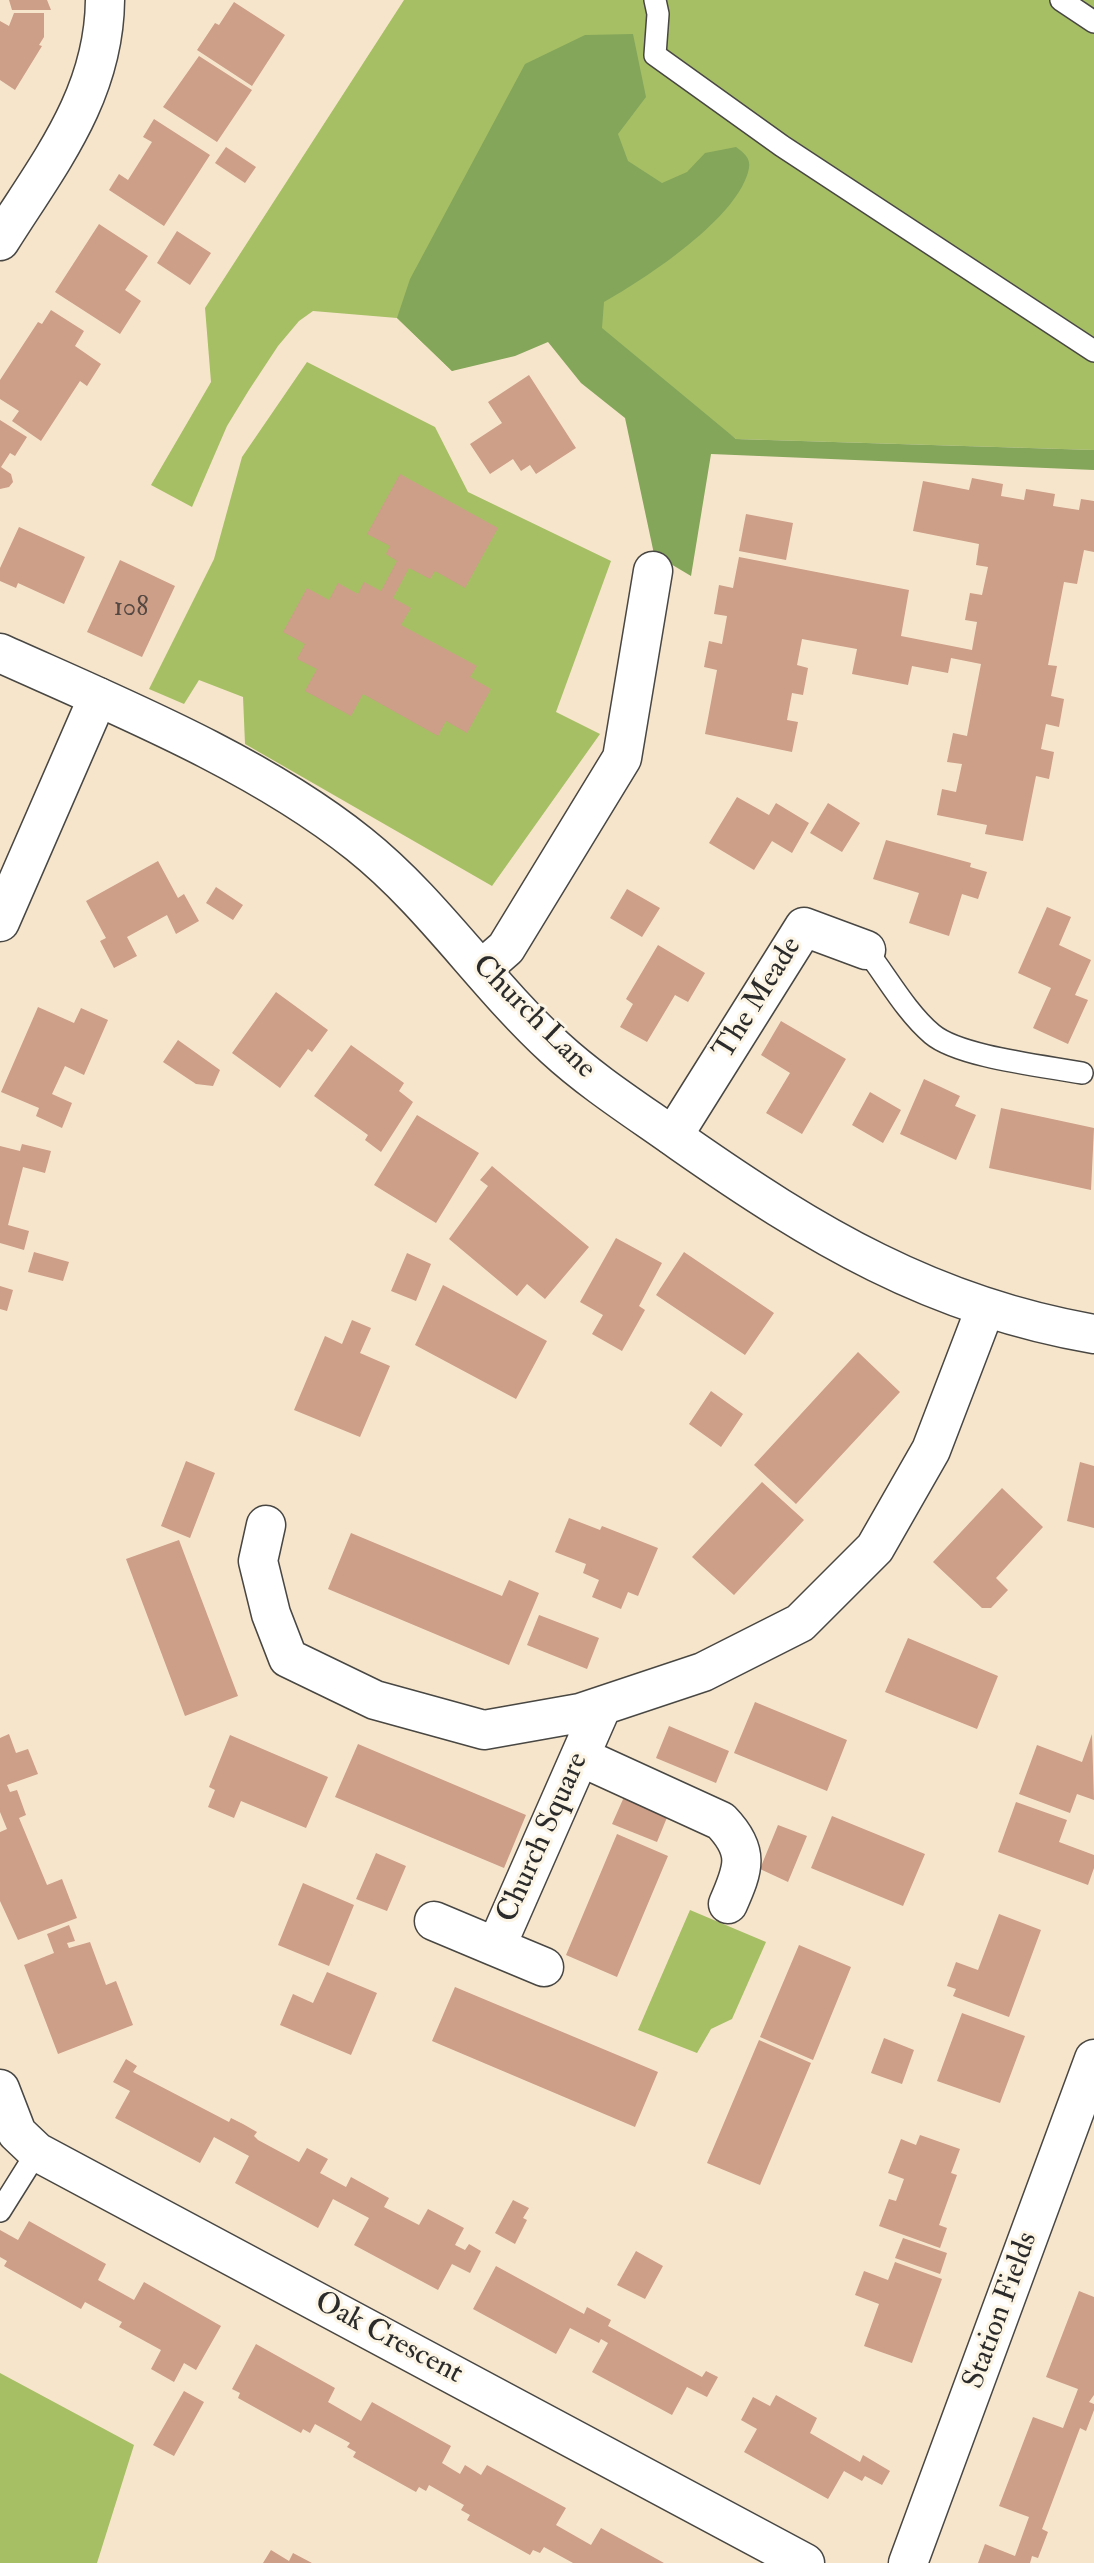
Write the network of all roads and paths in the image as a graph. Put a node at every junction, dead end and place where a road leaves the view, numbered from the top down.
1 (105, 0) edge
2 (655, 0) edge
3 (1061, 0) edge
4 (1094, 22) edge
5 (0, 242) edge
6 (1094, 351) edge
7 (653, 571) dead end
8 (0, 653) edge
9 (98, 697) junction
10 (0, 922) edge
11 (866, 950) joint
12 (482, 969) junction
13 (1082, 1073) dead end
14 (673, 1136) junction
15 (985, 1310) junction
16 (1094, 1334) edge
17 (266, 1525) dead end
18 (601, 1706) junction
19 (581, 1757) junction
20 (728, 1904) dead end
21 (434, 1921) dead end
22 (496, 1947) junction
23 (544, 1967) dead end
24 (1094, 2059) edge
25 (0, 2090) edge
26 (37, 2152) junction
27 (0, 2211) edge
28 (805, 2563) edge
29 (908, 2563) edge

1 - 5 street
2 - 6 lane
3 - 4 lane
7 - 12 street
8 - 9 street, Church Lane
9 - 10 street
9 - 12 street, Church Lane
11 - 13 lane, The Meade
11 - 14 street, The Meade
12 - 14 street, Church Lane
14 - 15 street, Church Lane
15 - 16 street, Church Lane
15 - 18 street
17 - 18 street
18 - 19 street, Church Square
19 - 20 street
19 - 22 street, Church Square
21 - 22 street, Church Square
22 - 23 street
24 - 29 street, Station Fields
25 - 26 street, Oak Crescent
26 - 27 lane
26 - 28 street, Oak Crescent

